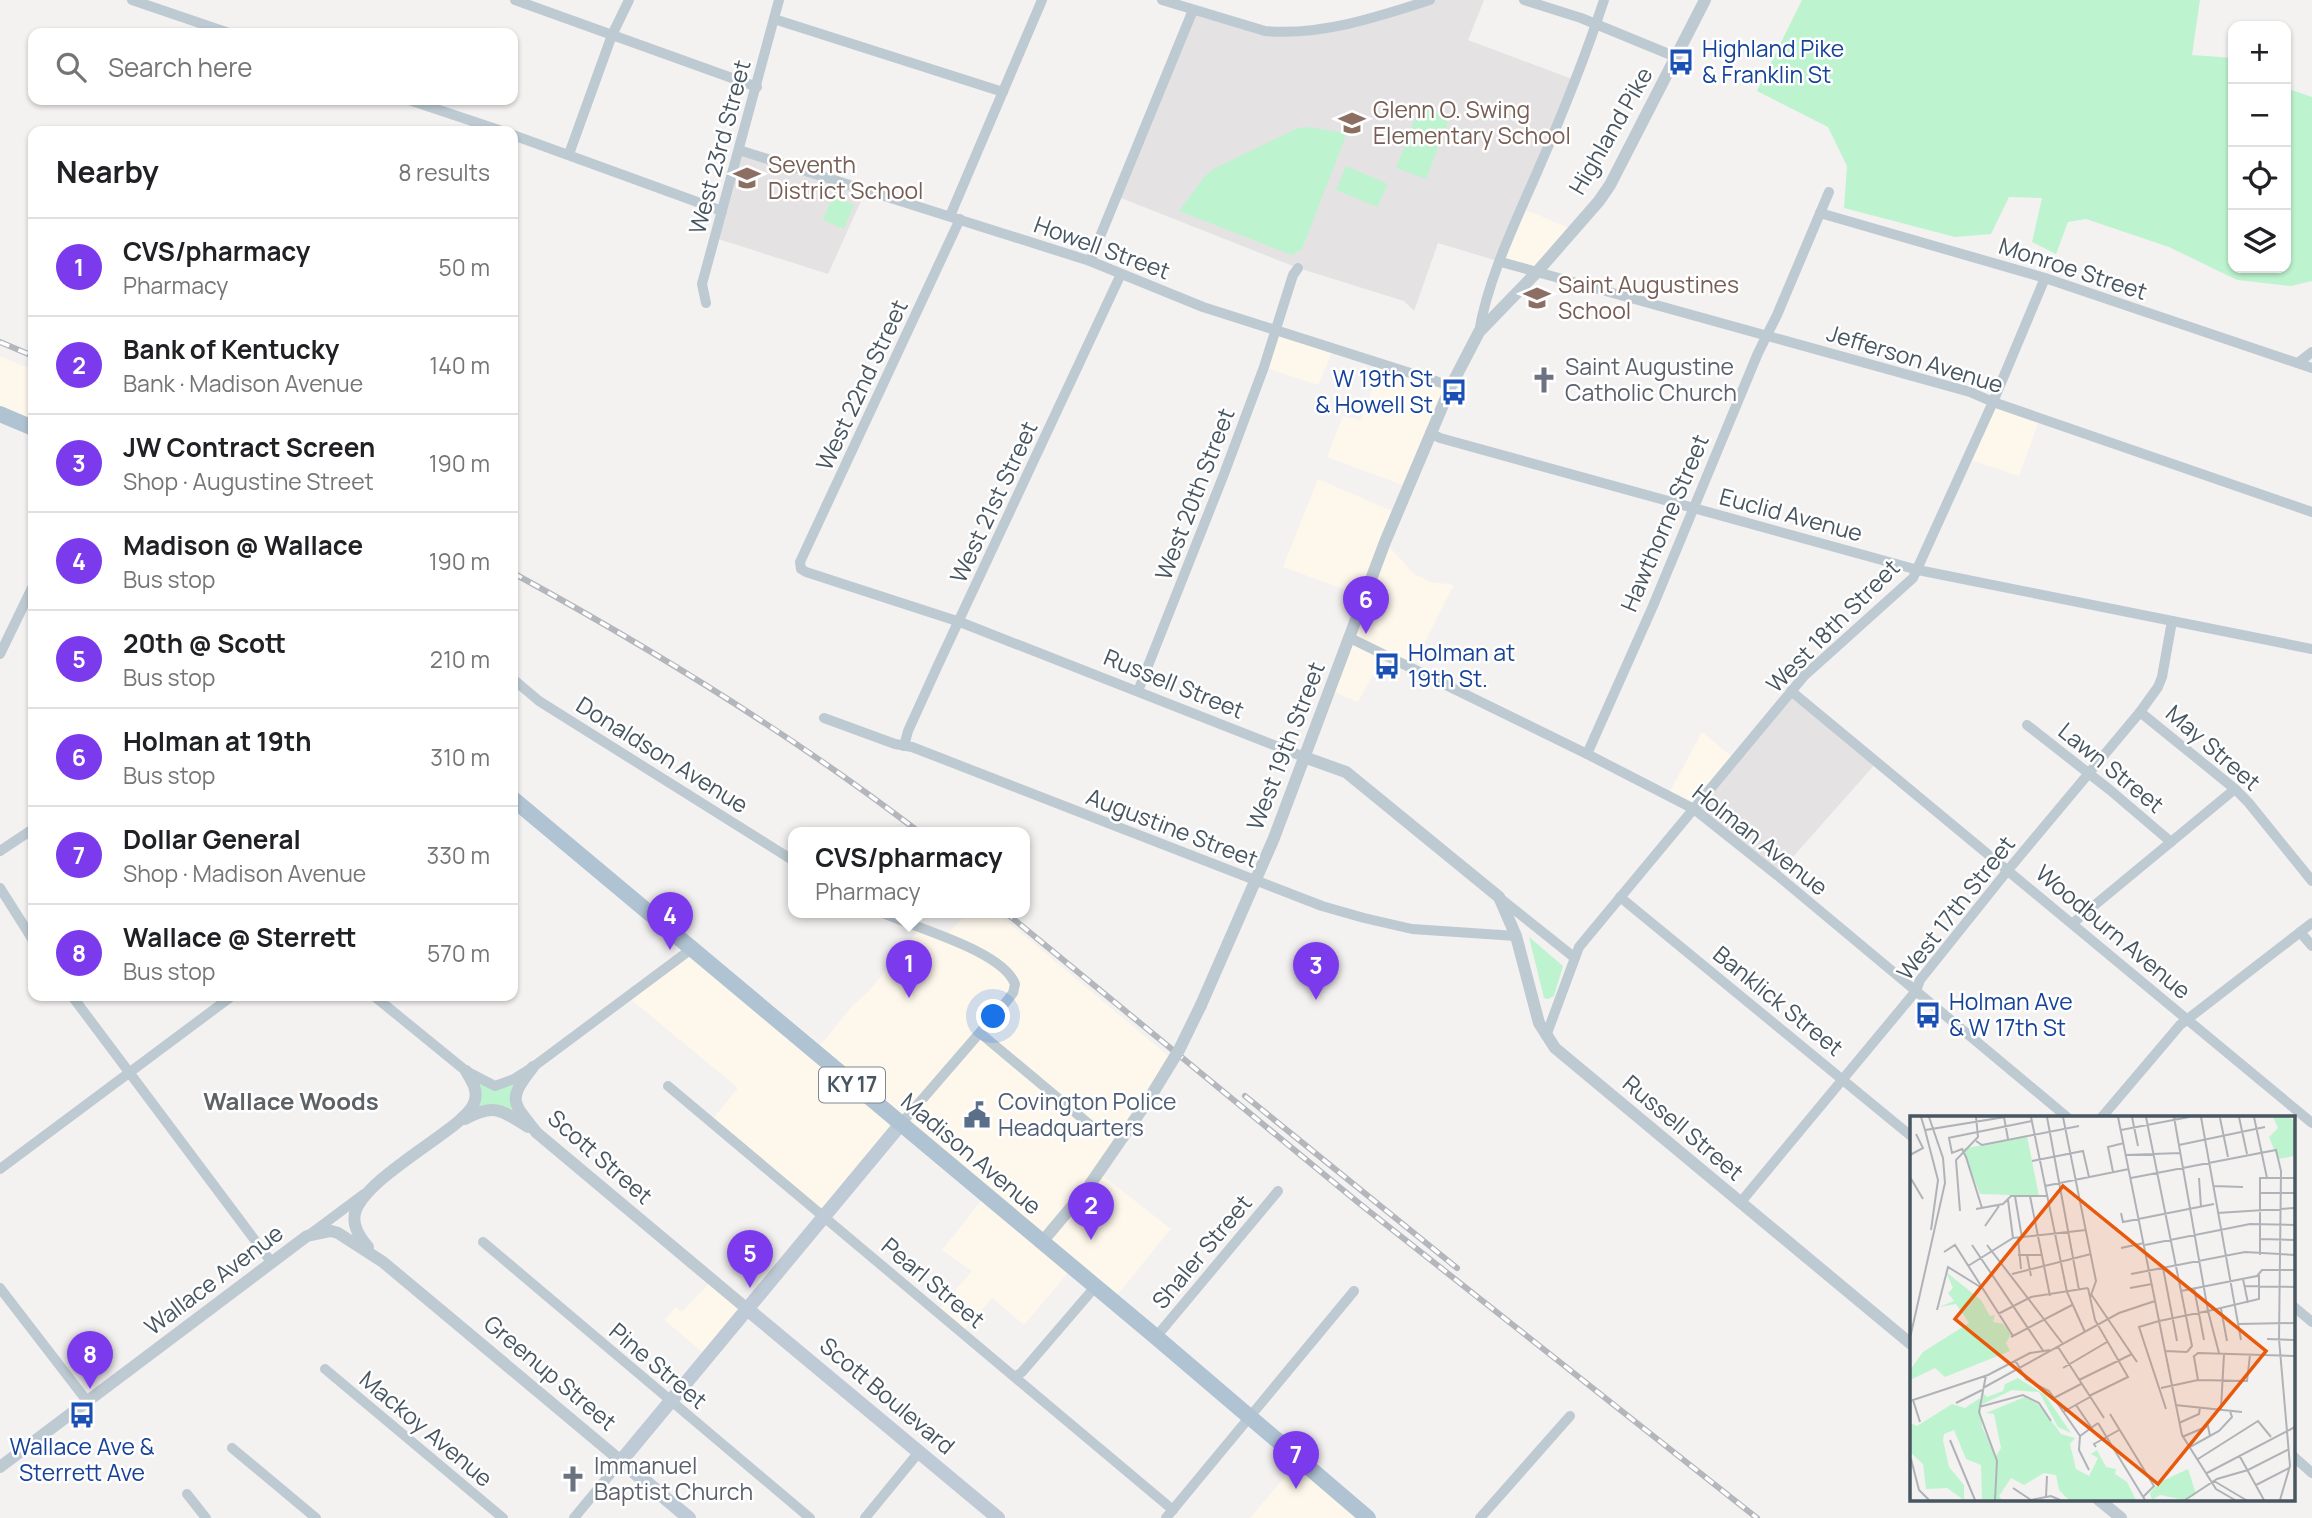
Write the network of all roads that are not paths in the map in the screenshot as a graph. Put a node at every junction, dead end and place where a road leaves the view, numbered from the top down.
1 (132, 0) edge
2 (514, 0) edge
3 (629, 0) edge
4 (779, 0) edge
5 (1042, 0) edge
6 (1161, 0) edge
7 (1430, 0) edge
8 (1524, 0) edge
9 (1604, 0) edge
10 (1705, 0) edge
11 (1193, 10) junction
12 (774, 19) junction
13 (1596, 24) junction
14 (214, 28) edge
15 (612, 35) junction
16 (1676, 57) junction
17 (757, 87) junction
18 (1003, 92) junction
19 (424, 105) edge
20 (487, 126) edge
21 (518, 137) edge
22 (739, 150) junction
23 (569, 154) junction
24 (1829, 192) dead end
25 (722, 211) junction
26 (1820, 213) junction
27 (955, 218) junction
28 (1090, 261) junction
29 (1501, 262) junction
30 (1298, 268) dead end
31 (1537, 272) junction
32 (1121, 274) junction
33 (2046, 278) junction
34 (706, 303) dead end
35 (1276, 330) junction
36 (1479, 332) junction
37 (1767, 335) junction
38 (2312, 352) edge
39 (2298, 363) junction
40 (2312, 368) edge
41 (1451, 386) junction
42 (1993, 402) junction
43 (0, 414) edge
44 (28, 426) edge
45 (1430, 433) junction
46 (1692, 509) junction
47 (2312, 512) edge
48 (801, 569) joint
49 (1918, 570) junction
50 (28, 596) edge
51 (2172, 621) junction
52 (960, 622) junction
53 (1350, 638) junction
54 (2312, 649) edge
55 (0, 654) edge
56 (518, 685) edge
57 (1138, 691) junction
58 (1791, 691) junction
59 (2140, 712) junction
60 (824, 718) dead end
61 (2027, 725) dead end
62 (904, 746) junction
63 (1587, 754) junction
64 (1304, 757) junction
65 (2088, 772) junction
66 (2235, 789) junction
67 (518, 803) edge
68 (1694, 809) junction
69 (28, 832) edge
70 (2171, 842) junction
71 (0, 851) edge
72 (788, 858) edge
73 (2008, 870) junction
74 (1255, 880) junction
75 (2312, 881) edge
76 (0, 888) edge
77 (1499, 897) junction
78 (1620, 897) junction
79 (895, 918) edge
80 (2073, 923) junction
81 (2312, 923) edge
82 (28, 932) edge
83 (2300, 932) junction
84 (1516, 936) junction
85 (2312, 946) edge
86 (690, 950) junction
87 (1575, 958) junction
88 (1916, 991) junction
89 (76, 1001) edge
90 (225, 1001) edge
91 (380, 1001) edge
92 (2189, 1019) junction
93 (980, 1033) junction
94 (1546, 1035) junction
95 (533, 1067) junction
96 (466, 1071) junction
97 (130, 1073) junction
98 (1843, 1079) junction
99 (668, 1086) dead end
100 (2066, 1116) edge
101 (2103, 1116) edge
102 (2312, 1123) edge
103 (1089, 1124) dead end
104 (900, 1125) junction
105 (453, 1126) junction
106 (537, 1133) junction
107 (1910, 1135) edge
108 (0, 1169) edge
109 (373, 1187) junction
110 (1278, 1191) dead end
111 (1741, 1203) junction
112 (823, 1216) junction
113 (307, 1236) junction
114 (482, 1242) dead end
115 (1042, 1242) junction
116 (383, 1262) junction
117 (272, 1263) junction
118 (1095, 1287) junction
119 (0, 1288) edge
120 (1354, 1291) dead end
121 (2294, 1307) edge
122 (746, 1308) junction
123 (2312, 1322) edge
124 (1156, 1337) junction
125 (1910, 1343) edge
126 (325, 1369) dead end
127 (1014, 1377) junction
128 (87, 1401) junction
129 (670, 1401) junction
130 (1570, 1416) dead end
131 (1249, 1417) junction
132 (232, 1448) dead end
133 (919, 1452) junction
134 (2294, 1456) edge
135 (621, 1461) junction
136 (0, 1467) edge
137 (2312, 1473) edge
138 (187, 1494) dead end
139 (2099, 1500) edge
140 (1169, 1514) edge
141 (205, 1518) edge
142 (316, 1518) edge
143 (503, 1518) edge
144 (574, 1518) edge
145 (689, 1518) edge
146 (810, 1518) edge
147 (865, 1518) edge
148 (998, 1518) edge
149 (1368, 1518) edge
150 (1480, 1518) edge
151 (2121, 1518) edge

1 - 14 street
2 - 15 street
3 - 15 street
4 - 12 street, West 23rd Street
5 - 18 street, West 22nd Street
6 - 11 street
7 - 11 street
8 - 13 street
9 - 13 street, West 19th Street
10 - 16 street, Highland Pike
11 - 28 street
12 - 17 street, West 23rd Street
12 - 18 street
13 - 16 street
13 - 29 street, West 19th Street
15 - 17 street
15 - 23 street
16 - 31 street, Highland Pike
17 - 22 street, West 23rd Street
18 - 27 street, West 22nd Street
19 - 20 street
21 - 23 street
22 - 25 street, West 23rd Street
22 - 27 street, Howell Street
23 - 25 street
24 - 26 street, Hawthorne Street
25 - 34 street, West 23rd Street
26 - 33 street, Monroe Street
26 - 37 street, Hawthorne Street
27 - 28 street, Howell Street
27 - 48 street, West 22nd Street
28 - 32 street, Howell Street
29 - 31 street, Jefferson Avenue
29 - 36 street, West 19th Street
30 - 35 street, West 20th Street
31 - 36 street, Highland Pike
31 - 37 street, Jefferson Avenue
32 - 35 street, Howell Street
32 - 52 street, West 21st Street
33 - 39 street, Monroe Street
33 - 42 street, West 18th Street
35 - 41 street, Howell Street
35 - 57 street, West 20th Street
36 - 41 street, West 19th Street
37 - 42 street, Jefferson Avenue
37 - 46 street, Hawthorne Street
38 - 39 street
39 - 40 street, Monroe Street
41 - 45 street, West 19th Street
42 - 47 street, Jefferson Avenue
42 - 49 street, West 18th Street
43 - 44 main road
45 - 46 street, Euclid Avenue
45 - 53 street, West 19th Street
46 - 49 street, Euclid Avenue
46 - 63 street, Hawthorne Street
48 - 52 street, Russell Street
49 - 51 street, Euclid Avenue
49 - 58 street, West 18th Street
50 - 55 street
51 - 54 street, Euclid Avenue
51 - 59 street, West 17th Street
52 - 57 street, Russell Street
52 - 62 street, West 21st Street
53 - 63 street, Holman Avenue
53 - 64 street, West 19th Street
56 - 72 street, Donaldson Avenue
57 - 64 street, Russell Street
58 - 68 street, West 18th Street
58 - 73 street, Woodburn Avenue
59 - 65 street, West 17th Street
59 - 66 street, May Street
60 - 62 street, Augustine Street
61 - 65 street, Lawn Street
62 - 74 street, Augustine Street
63 - 68 street, Holman Avenue
64 - 74 street, West 19th Street
64 - 77 street, Russell Street
65 - 70 street, Lawn Street
65 - 73 street, West 17th Street
66 - 70 street
66 - 75 street, May Street
67 - 86 main road, Madison Avenue / KY 17
68 - 78 street, West 18th Street
68 - 88 street, Holman Avenue
69 - 71 street
70 - 80 street
73 - 80 street, Woodburn Avenue
73 - 88 street, West 17th Street
74 - 84 street, Augustine Street
74 - 115 street, West 19th Street, bridge
76 - 82 street
77 - 84 street, Russell Street
77 - 87 street, Russell Street
78 - 87 street, West 18th Street
78 - 98 street, Banklick Street
79 - 93 street
80 - 92 street, Woodburn Avenue
81 - 83 street
83 - 85 street
83 - 92 street
84 - 94 street, Russell Street
86 - 95 street
86 - 104 main road, Madison Avenue / KY 17
87 - 94 street, West 18th Street
88 - 98 street, West 17th Street
88 - 100 street, Holman Avenue
89 - 97 street
90 - 97 street
91 - 96 street
92 - 101 street
92 - 102 street, Woodburn Avenue
93 - 103 street
93 - 104 street
94 - 111 street, Russell Street
95 - 96 street
95 - 106 street, Scott Street
96 - 105 street, Wallace Avenue
97 - 108 street
97 - 117 street
98 - 107 street, Banklick Street
98 - 111 street, West 17th Street
99 - 112 street, Pearl Street
104 - 112 main road
104 - 115 main road, Madison Avenue / KY 17
105 - 106 street, Wallace Avenue
105 - 109 street, Wallace Avenue
106 - 122 street, Scott Street
109 - 113 street, Wallace Avenue
109 - 116 street
110 - 124 street, Shaler Street
111 - 125 street, Russell Street
112 - 122 main road
112 - 127 street, Pearl Street
113 - 116 street
113 - 117 street, Wallace Avenue
114 - 129 street, Pine Street
115 - 118 main road, Madison Avenue / KY 17
116 - 135 street, Greenup Street
117 - 128 street, Wallace Avenue
118 - 124 main road, Madison Avenue / KY 17
118 - 127 street
119 - 128 street
120 - 131 street
121 - 123 street
122 - 129 main road
122 - 133 main road, Scott Boulevard
124 - 131 main road, Madison Avenue / KY 17
126 - 143 street, Mackoy Avenue
127 - 140 street, Pearl Street
128 - 136 street, Wallace Avenue
129 - 135 main road
129 - 146 street, Pine Street
130 - 150 street
131 - 140 street
131 - 149 main road, Madison Avenue / KY 17
132 - 142 street
133 - 147 street
133 - 148 main road, Scott Boulevard
134 - 137 street
135 - 144 street
135 - 145 main road, Greenup Street
138 - 141 street
139 - 151 street

